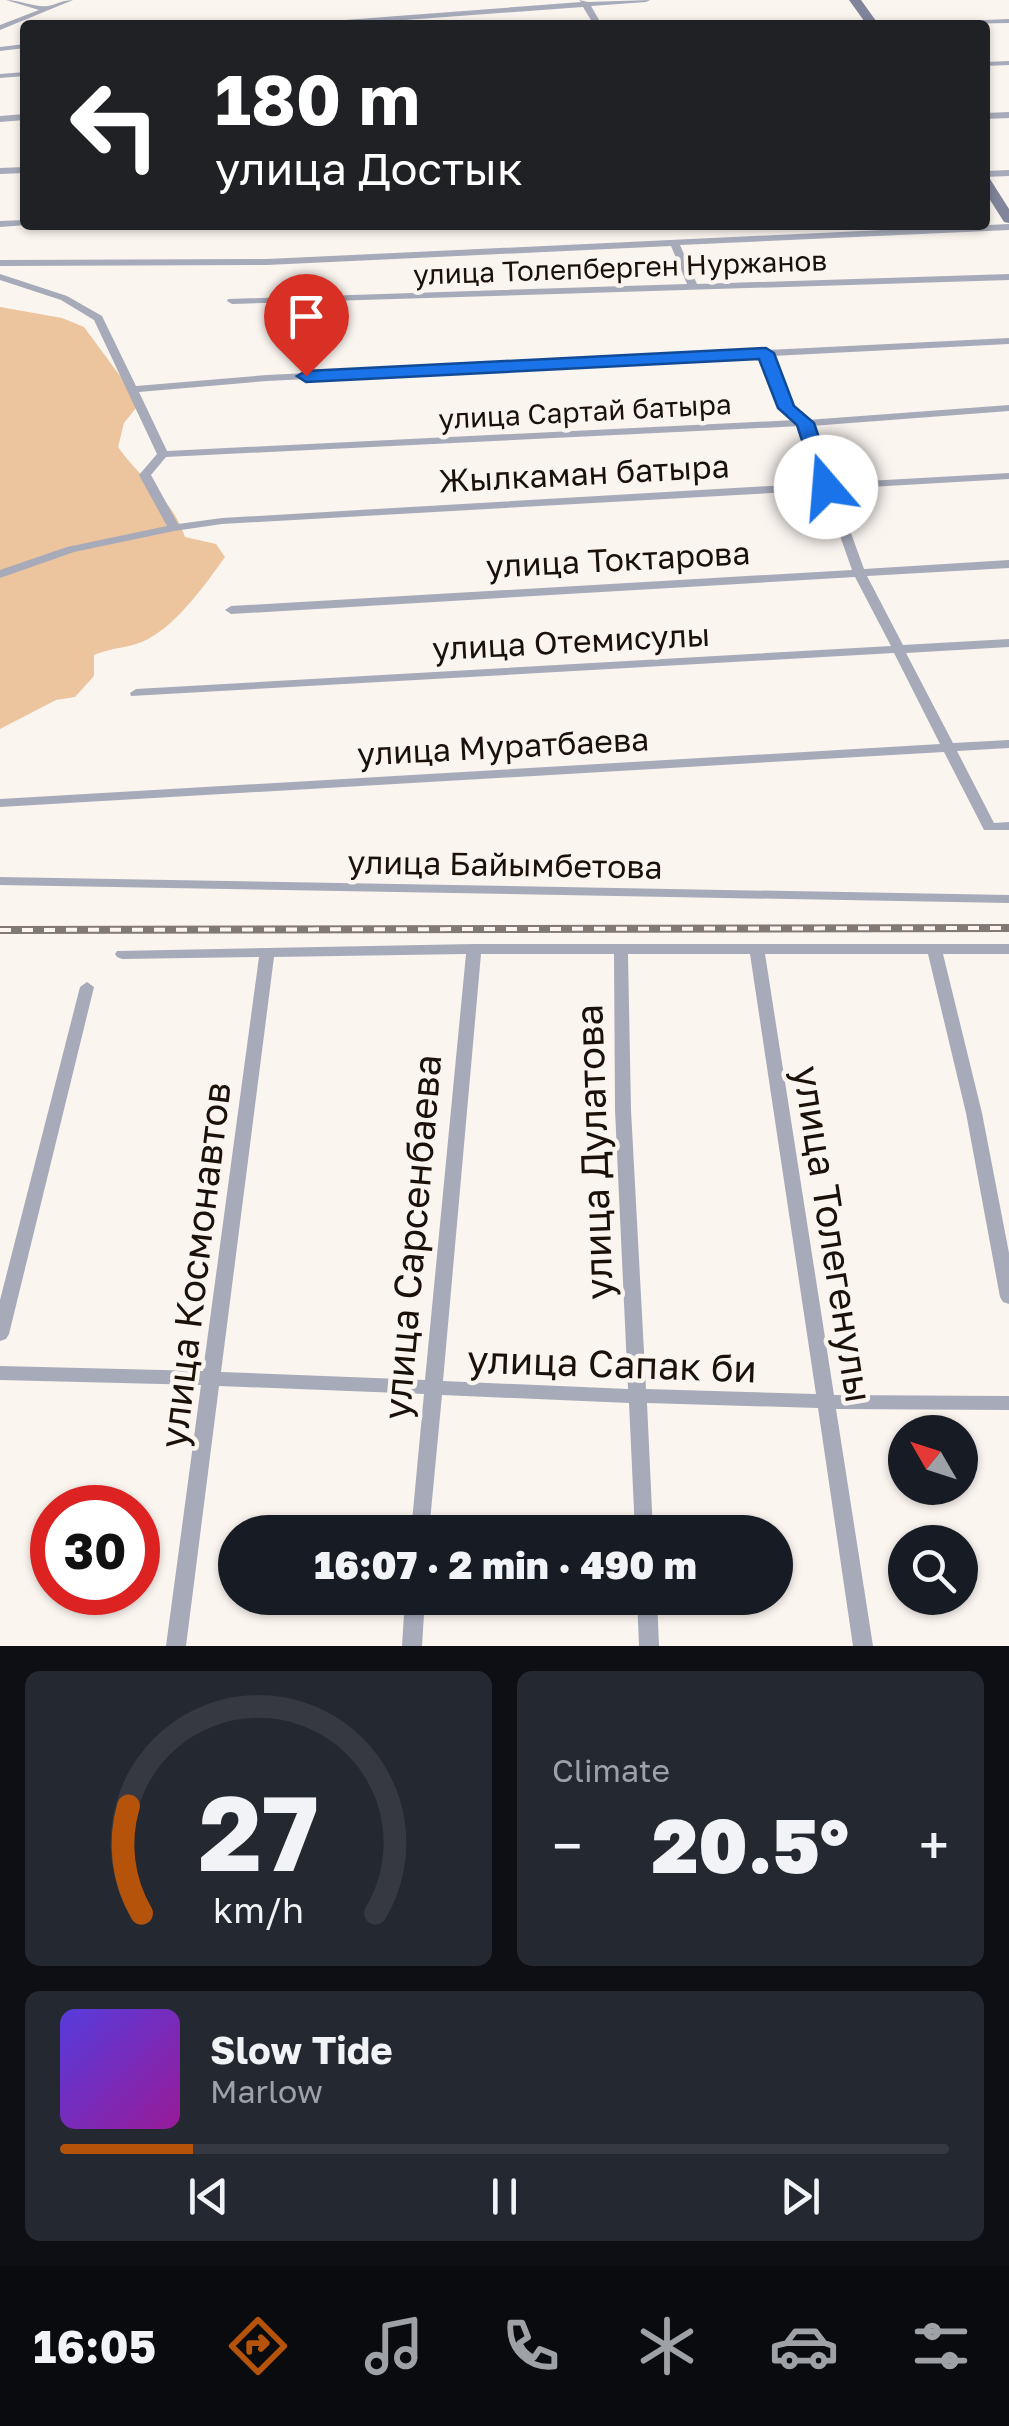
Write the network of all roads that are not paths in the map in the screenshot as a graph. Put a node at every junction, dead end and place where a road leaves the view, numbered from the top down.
1 (10, 0) edge
2 (69, 0) edge
3 (646, 0) edge
4 (584, 2) edge
5 (46, 9) junction
6 (366, 20) edge
7 (0, 28) edge
8 (990, 187) edge
9 (1009, 219) edge
10 (709, 230) edge
11 (941, 230) edge
12 (714, 240) junction
13 (674, 242) junction
14 (0, 263) edge
15 (0, 277) edge
16 (1009, 277) edge
17 (694, 288) junction
18 (232, 301) dead end
19 (1009, 341) edge
20 (766, 353) junction
21 (132, 389) junction
22 (1009, 408) edge
23 (805, 423) junction
24 (164, 454) junction
25 (1009, 476) edge
26 (826, 487) junction
27 (174, 528) junction
28 (1009, 564) edge
29 (858, 572) junction
30 (0, 574) edge
31 (231, 610) dead end
32 (1009, 644) edge
33 (898, 649) junction
34 (136, 693) dead end
35 (1009, 744) edge
36 (949, 748) junction
37 (0, 803) edge
38 (1009, 826) edge
39 (0, 881) edge
40 (1009, 899) edge
41 (474, 949) junction
42 (1009, 949) edge
43 (621, 950) junction
44 (757, 950) junction
45 (935, 951) junction
46 (267, 952) junction
47 (122, 954) dead end
48 (87, 987) dead end
49 (1009, 1297) edge
50 (0, 1334) edge
51 (0, 1373) edge
52 (213, 1376) junction
53 (431, 1388) junction
54 (638, 1398) junction
55 (1009, 1403) edge
56 (827, 1404) junction
57 (421, 1515) edge
58 (643, 1515) edge
59 (414, 1615) edge
60 (648, 1615) edge
61 (176, 1646) edge
62 (412, 1646) edge
63 (650, 1646) edge
64 (864, 1646) edge

1 - 5 street
2 - 5 street
3 - 4 street
4 - 6 street
5 - 7 street
8 - 9 street
10 - 12 street
11 - 12 street
12 - 13 street
13 - 14 street
13 - 17 street
15 - 21 street
16 - 17 street, улица Толепберген Нуржанов
17 - 18 street, улица Толепберген Нуржанов
19 - 20 street
20 - 21 street
20 - 23 street
21 - 24 street
22 - 23 street, улица Сартай батыра
23 - 24 street, улица Сартай батыра
23 - 26 street
24 - 27 street
25 - 26 street, Жылкаман батыра
26 - 27 street, Жылкаман батыра
26 - 29 street
27 - 30 street, Жылкаман батыра
28 - 29 street, улица Токтарова
29 - 31 street, улица Токтарова
29 - 33 street
32 - 33 street, улица Отемисулы
33 - 34 street, улица Отемисулы
33 - 36 street
35 - 36 street, улица Муратбаева
36 - 37 street, улица Муратбаева
36 - 38 street
39 - 40 street, улица Байымбетова
41 - 43 street
41 - 46 street
41 - 53 street, улица Сарсенбаева
42 - 45 street
43 - 44 street
43 - 54 street, улица Дулатова
44 - 45 street
44 - 56 street, улица Толегенулы
45 - 49 street
46 - 47 street
46 - 52 street, улица Космонавтов
48 - 50 street
51 - 52 street, улица Сапак би
52 - 53 street, улица Сапак би
52 - 61 street, улица Космонавтов
53 - 54 street, улица Сапак би
53 - 57 street, улица Сарсенбаева
54 - 56 street, улица Сапак би
54 - 58 street, улица Дулатова
55 - 56 street, улица Сапак би
56 - 64 street, улица Толегенулы
59 - 62 street
60 - 63 street

